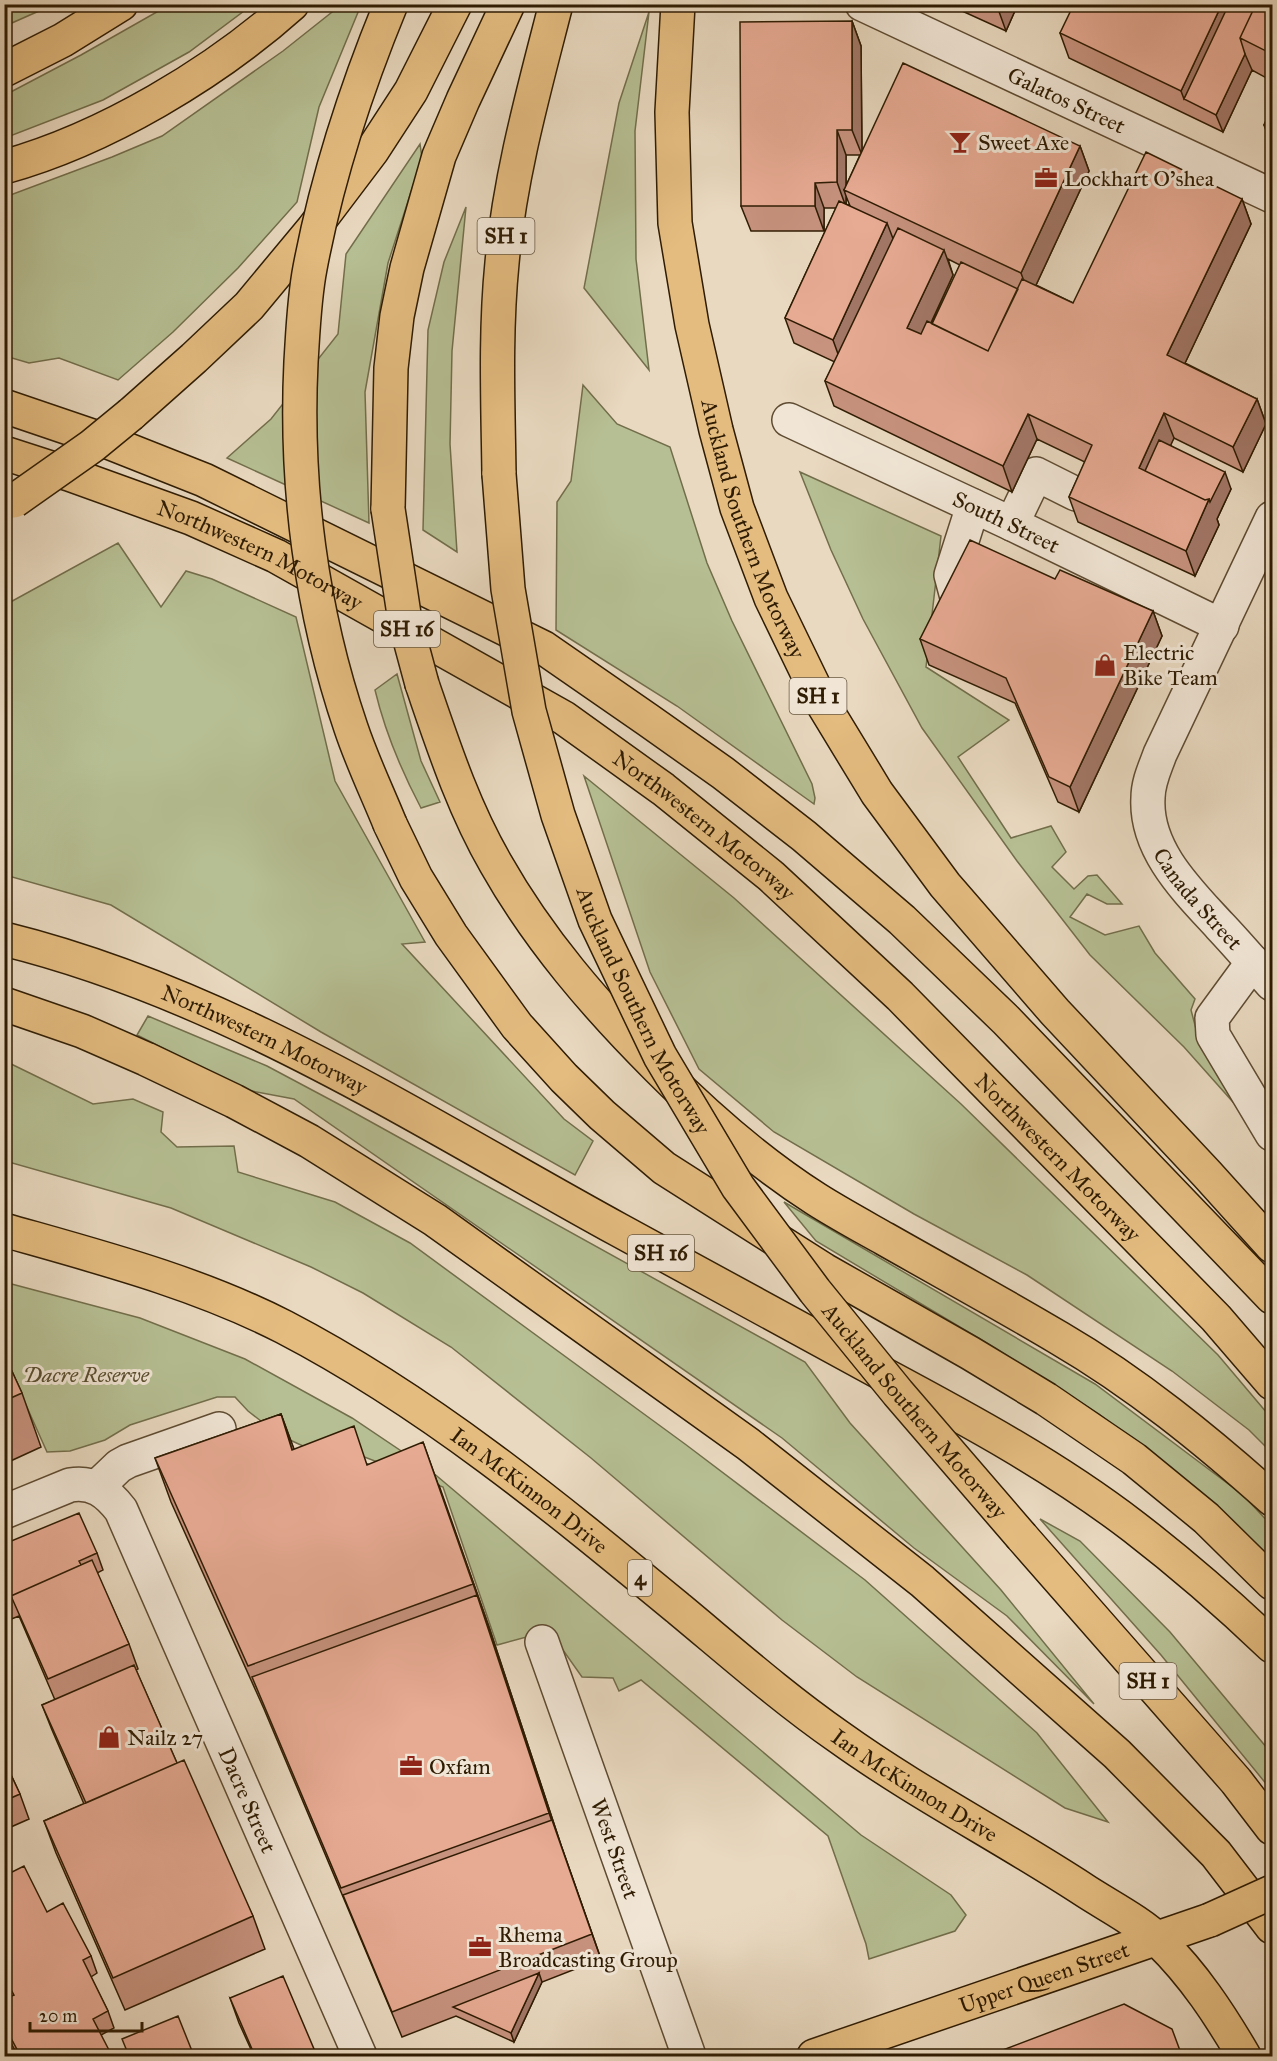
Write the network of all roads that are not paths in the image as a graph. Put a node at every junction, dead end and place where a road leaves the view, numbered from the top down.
1 (121, 4) edge
2 (292, 4) edge
3 (391, 4) edge
4 (455, 4) edge
5 (508, 4) edge
6 (556, 4) edge
7 (678, 4) edge
8 (862, 4) edge
9 (4, 70) edge
10 (4, 167) edge
11 (1272, 196) edge
12 (4, 406) edge
13 (789, 420) dead end
14 (4, 453) edge
15 (1076, 494) edge
16 (9, 504) edge
17 (973, 506) junction
18 (1272, 518) edge
19 (1012, 524) junction
20 (958, 601) edge
21 (1222, 626) junction
22 (4, 939) edge
23 (1263, 973) edge
24 (4, 1004) edge
25 (1272, 1134) edge
26 (4, 1230) edge
27 (1272, 1246) edge
28 (1272, 1297) edge
29 (1272, 1383) edge
30 (219, 1429) dead end
31 (97, 1487) junction
32 (1272, 1499) edge
33 (4, 1512) edge
34 (1272, 1583) edge
35 (542, 1642) dead end
36 (1272, 1647) edge
37 (1272, 1828) edge
38 (1272, 1892) edge
39 (1272, 1927) edge
40 (1156, 1938) junction
41 (360, 2056) edge
42 (688, 2056) edge
43 (814, 2056) edge
44 (1244, 2056) edge

1 - 9 main road
2 - 10 main road
3 - 34 main road, bridge
4 - 16 main road, bridge
5 - 32 main road, bridge
6 - 37 main road, Auckland Southern Motorway / SH 1, bridge
7 - 27 main road, Auckland Southern Motorway / SH 1
8 - 11 street, Galatos Street
12 - 28 main road
13 - 17 street, South Street
14 - 29 main road, Northwestern Motorway / SH 16
15 - 19 street
17 - 19 street, South Street
17 - 20 street
18 - 21 street
19 - 21 street, South Street
21 - 23 street, Canada Street
22 - 36 main road, Northwestern Motorway / SH 16
23 - 25 street
24 - 39 main road
26 - 40 main road, Ian McKinnon Drive / 4
30 - 31 street
31 - 33 street
31 - 41 street, Dacre Street
35 - 42 street, West Street
38 - 40 main road, Upper Queen Street, bridge
40 - 43 main road, Upper Queen Street
40 - 44 main road, 4

